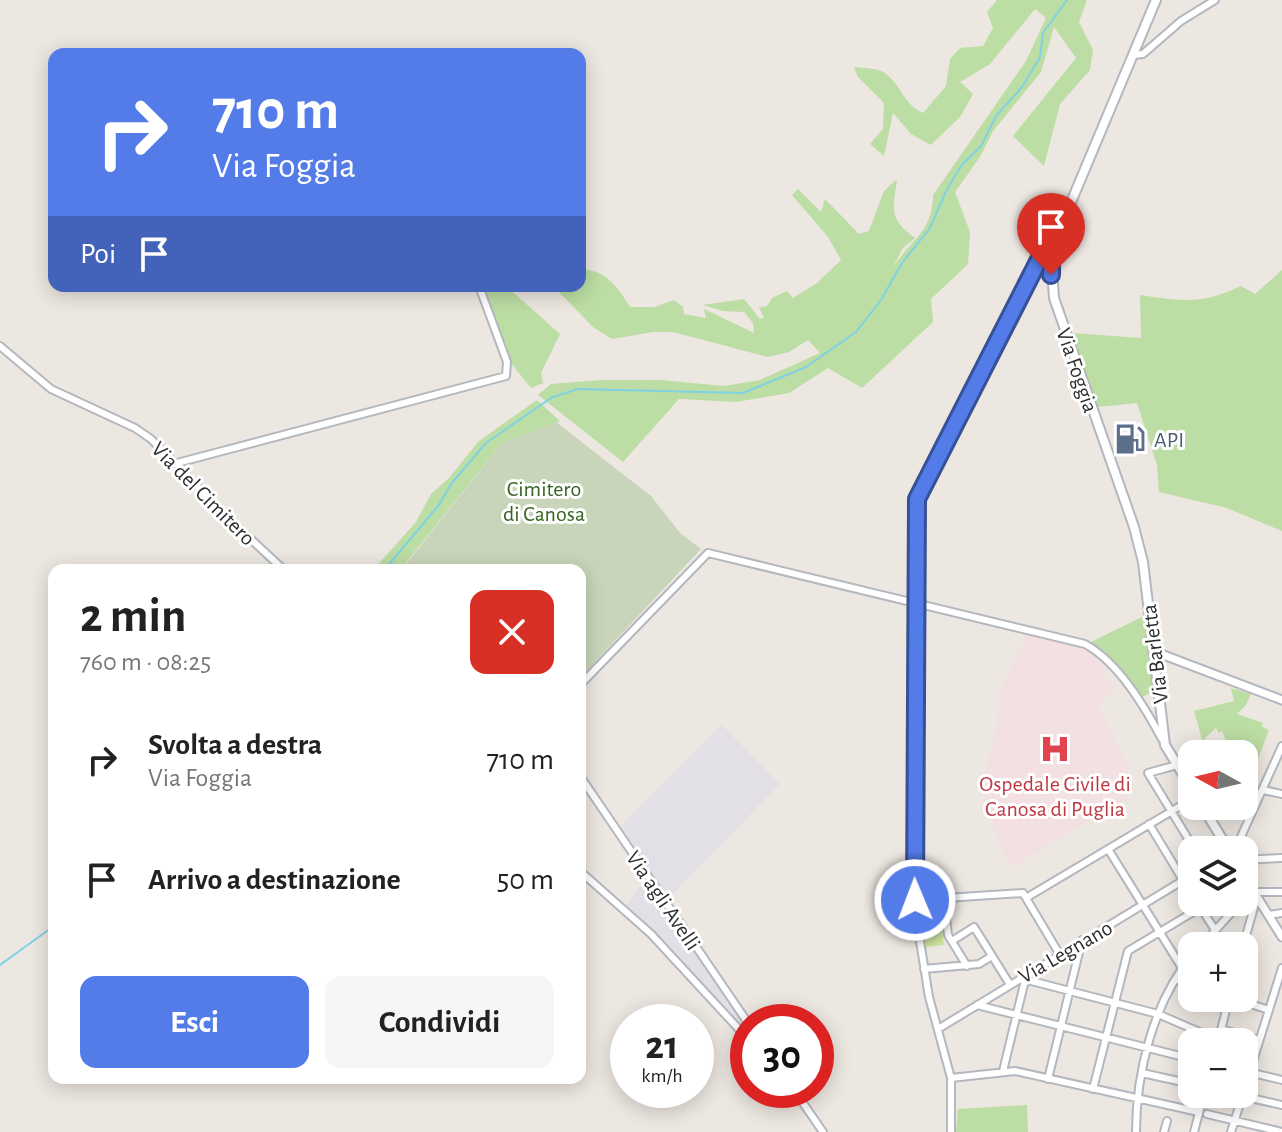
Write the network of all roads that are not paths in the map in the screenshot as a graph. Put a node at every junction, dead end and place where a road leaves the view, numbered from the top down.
1 (1156, 0) edge
2 (1215, 0) edge
3 (1133, 55) junction
4 (1061, 227) junction
5 (481, 292) edge
6 (0, 346) edge
7 (177, 463) junction
8 (1143, 562) joint
9 (278, 564) edge
10 (916, 601) junction
11 (1153, 651) junction
12 (586, 679) edge
13 (1282, 700) edge
14 (1165, 745) junction
15 (1282, 746) edge
16 (1177, 765) joint
17 (1273, 765) junction
18 (1282, 767) edge
19 (586, 785) edge
20 (1263, 790) junction
21 (1282, 794) edge
22 (1178, 808) edge
23 (1171, 812) junction
24 (1149, 824) junction
25 (1186, 836) edge
26 (1239, 836) edge
27 (1108, 849) junction
28 (1282, 858) edge
29 (1258, 859) edge
30 (1178, 872) edge
31 (586, 876) edge
32 (1178, 883) edge
33 (1282, 892) edge
34 (1258, 893) edge
35 (1026, 898) junction
36 (944, 899) junction
37 (1258, 899) edge
38 (915, 900) junction
39 (1142, 905) junction
40 (1282, 913) edge
41 (1268, 915) junction
42 (1182, 916) edge
43 (1205, 916) edge
44 (1228, 916) edge
45 (1215, 930) joint
46 (1158, 932) junction
47 (1282, 937) edge
48 (1082, 940) junction
49 (952, 941) junction
50 (1060, 955) junction
51 (992, 956) junction
52 (1178, 962) edge
53 (967, 966) junction
54 (1282, 968) edge
55 (924, 969) junction
56 (1178, 975) edge
57 (1022, 979) junction
58 (1176, 979) joint
59 (1009, 983) junction
60 (1070, 992) junction
61 (1115, 1003) junction
62 (735, 1004) edge
63 (977, 1005) junction
64 (1258, 1007) edge
65 (1269, 1010) junction
66 (1158, 1014) junction
67 (1017, 1015) junction
68 (730, 1020) edge
69 (1061, 1026) junction
70 (1189, 1028) edge
71 (938, 1029) junction
72 (1106, 1037) junction
73 (1259, 1040) edge
74 (1149, 1050) junction
75 (1178, 1056) edge
76 (1003, 1071) junction
77 (1142, 1073) junction
78 (1258, 1075) edge
79 (951, 1078) junction
80 (1048, 1079) junction
81 (1282, 1080) edge
82 (1178, 1081) edge
83 (1093, 1089) junction
84 (1258, 1098) edge
85 (1136, 1099) junction
86 (1282, 1105) edge
87 (806, 1108) edge
88 (1203, 1108) edge
89 (1238, 1108) edge
90 (1203, 1113) junction
91 (1167, 1121) dead end
92 (1234, 1121) junction
93 (823, 1132) edge
94 (951, 1132) edge
95 (1136, 1132) edge
96 (1164, 1132) edge
97 (1194, 1132) edge
98 (1231, 1132) edge
99 (1282, 1132) edge

1 - 3 main road, Via Foggia
2 - 3 street
3 - 4 main road, Via Foggia
4 - 8 main road, Via Foggia
4 - 10 street
5 - 7 street
6 - 7 street, Via del Cimitero
7 - 9 street, Via del Cimitero
8 - 11 main road, Via Barletta
10 - 12 street
10 - 14 street
10 - 38 street
11 - 13 street
11 - 14 main road, Via Barletta
14 - 16 main road
15 - 17 street
16 - 23 street
17 - 18 street
17 - 20 street
19 - 62 street, Via agli Avelli
20 - 21 street
20 - 26 street
22 - 23 street
23 - 24 street
23 - 25 street
24 - 27 street
24 - 30 street
27 - 35 street
27 - 39 street
28 - 29 street
31 - 68 street
32 - 39 street, Via Legnano
33 - 34 street
35 - 36 street
35 - 50 street
36 - 38 street
36 - 49 street
37 - 41 street
38 - 55 street
39 - 46 street
39 - 48 street, Via Legnano
40 - 41 street
41 - 47 street
42 - 46 street
43 - 45 street
44 - 45 street
46 - 52 street
46 - 61 street
48 - 50 street, Via Legnano
48 - 60 street
49 - 51 street
49 - 53 street
50 - 57 street, Via Legnano
51 - 53 street
51 - 59 street
53 - 55 street
54 - 65 street
55 - 71 street
56 - 58 street
57 - 59 street, Via Legnano
57 - 60 street
57 - 67 street
58 - 66 street
59 - 63 street, Via Legnano
60 - 61 street
60 - 69 street
61 - 66 street
61 - 72 street
63 - 67 street
63 - 71 street, Via Legnano
64 - 65 street
65 - 73 street
66 - 70 street
66 - 74 street
67 - 69 street
67 - 76 street
69 - 72 street
69 - 80 street
71 - 79 street
72 - 74 street
72 - 83 street
74 - 75 street
74 - 77 street
76 - 79 street
76 - 80 street
77 - 82 street
77 - 85 street
78 - 81 street
79 - 94 street
80 - 83 street
83 - 85 street
84 - 86 street
85 - 90 street
85 - 95 street
87 - 93 street
88 - 90 street
89 - 92 street
90 - 92 street
90 - 97 street
91 - 96 street
92 - 98 street
92 - 99 street

